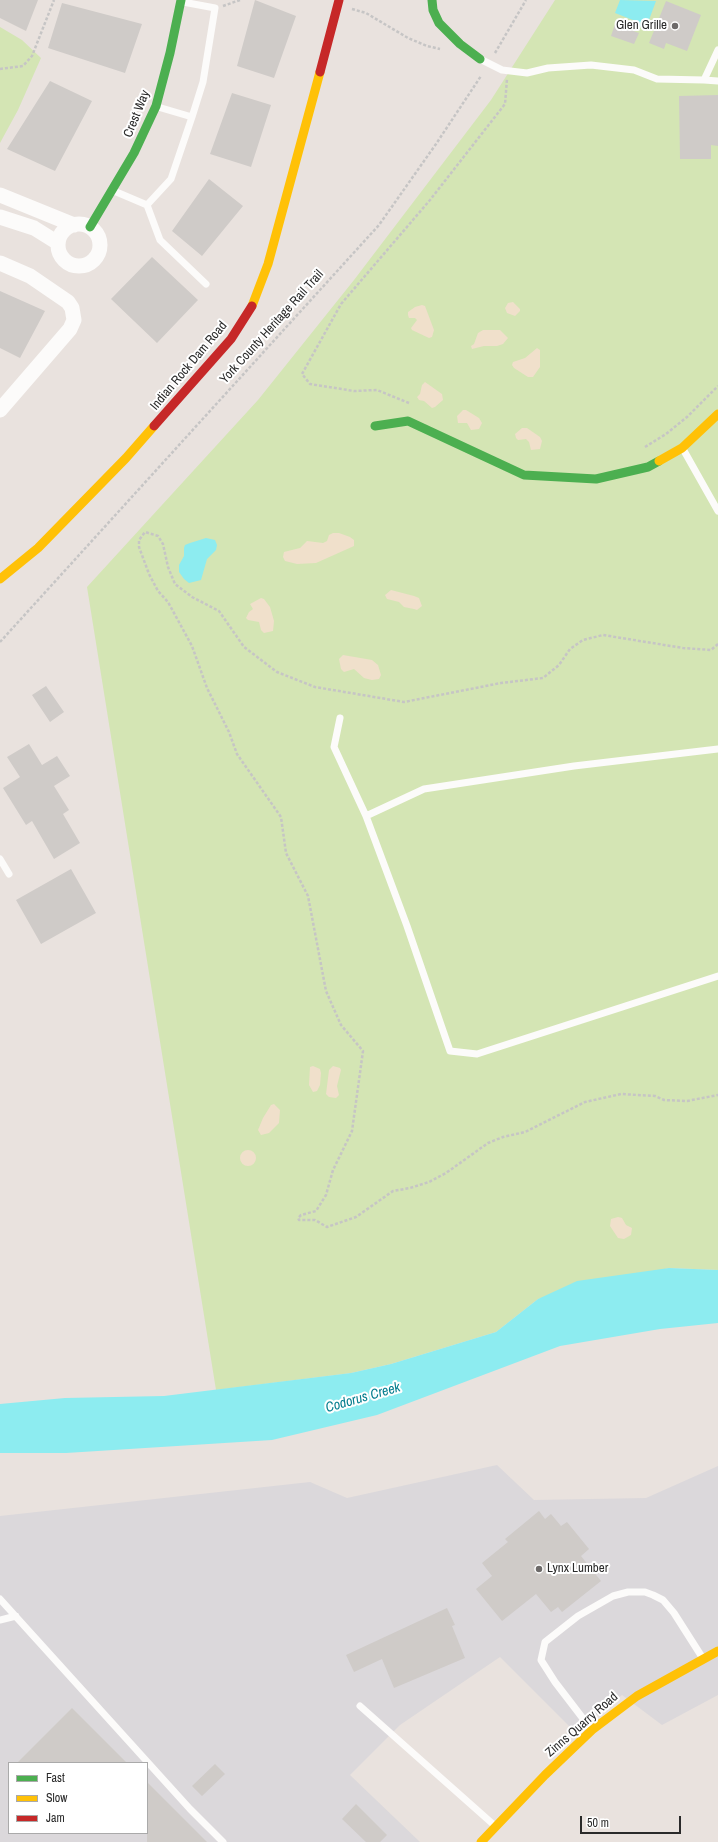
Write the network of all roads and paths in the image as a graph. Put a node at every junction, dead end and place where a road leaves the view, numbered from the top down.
1 (54, 0) edge
2 (240, 0) edge
3 (339, 0) edge
4 (432, 0) edge
5 (526, 0) edge
6 (178, 1) edge
7 (215, 8) junction
8 (352, 9) dead end
9 (441, 49) dead end
10 (718, 50) edge
11 (480, 59) joint
12 (488, 64) junction
13 (0, 69) edge
14 (502, 70) junction
15 (704, 80) junction
16 (718, 81) edge
17 (156, 106) junction
18 (192, 116) junction
19 (113, 190) junction
20 (0, 195) edge
21 (147, 205) junction
22 (0, 217) edge
23 (74, 224) junction
24 (90, 226) junction
25 (58, 242) junction
26 (0, 263) edge
27 (206, 284) dead end
28 (718, 386) edge
29 (410, 404) dead end
30 (0, 410) edge
31 (718, 414) edge
32 (375, 426) dead end
33 (682, 448) junction
34 (644, 449) dead end
35 (718, 511) edge
36 (0, 579) edge
37 (0, 642) edge
38 (340, 718) dead end
39 (718, 749) edge
40 (366, 816) junction
41 (0, 859) edge
42 (9, 874) dead end
43 (718, 976) edge
44 (0, 1599) edge
45 (16, 1616) junction
46 (0, 1620) edge
47 (718, 1651) edge
48 (704, 1658) junction
49 (360, 1706) dead end
50 (592, 1730) junction
51 (148, 1762) edge
52 (148, 1762) edge
53 (491, 1836) edge
54 (223, 1842) edge

1 - 13 path
2 - 7 path
3 - 36 street, Indian Rock Dam Road
4 - 11 street
5 - 12 path, York County Heritage Rail Trail
6 - 7 lane
6 - 17 street, Crest Way
7 - 18 lane
8 - 9 path
10 - 15 lane
11 - 12 lane
12 - 14 lane
12 - 37 path, York County Heritage Rail Trail
14 - 15 lane
14 - 29 path
15 - 16 lane
17 - 18 lane
17 - 19 street, Crest Way
18 - 21 lane
19 - 21 lane
19 - 24 street, Crest Way
20 - 23 street
21 - 27 lane
22 - 25 street
23 - 24 street
23 - 25 street
24 - 25 street
26 - 30 street
28 - 34 path
31 - 33 street
32 - 33 street
33 - 35 lane
38 - 40 lane
39 - 40 lane
40 - 43 lane
41 - 42 lane
44 - 45 lane
45 - 46 lane
45 - 52 lane
47 - 48 street, Zinns Quarry Road
48 - 50 street, Zinns Quarry Road
48 - 50 lane
49 - 53 lane
50 - 53 street, Zinns Quarry Road
51 - 54 lane

